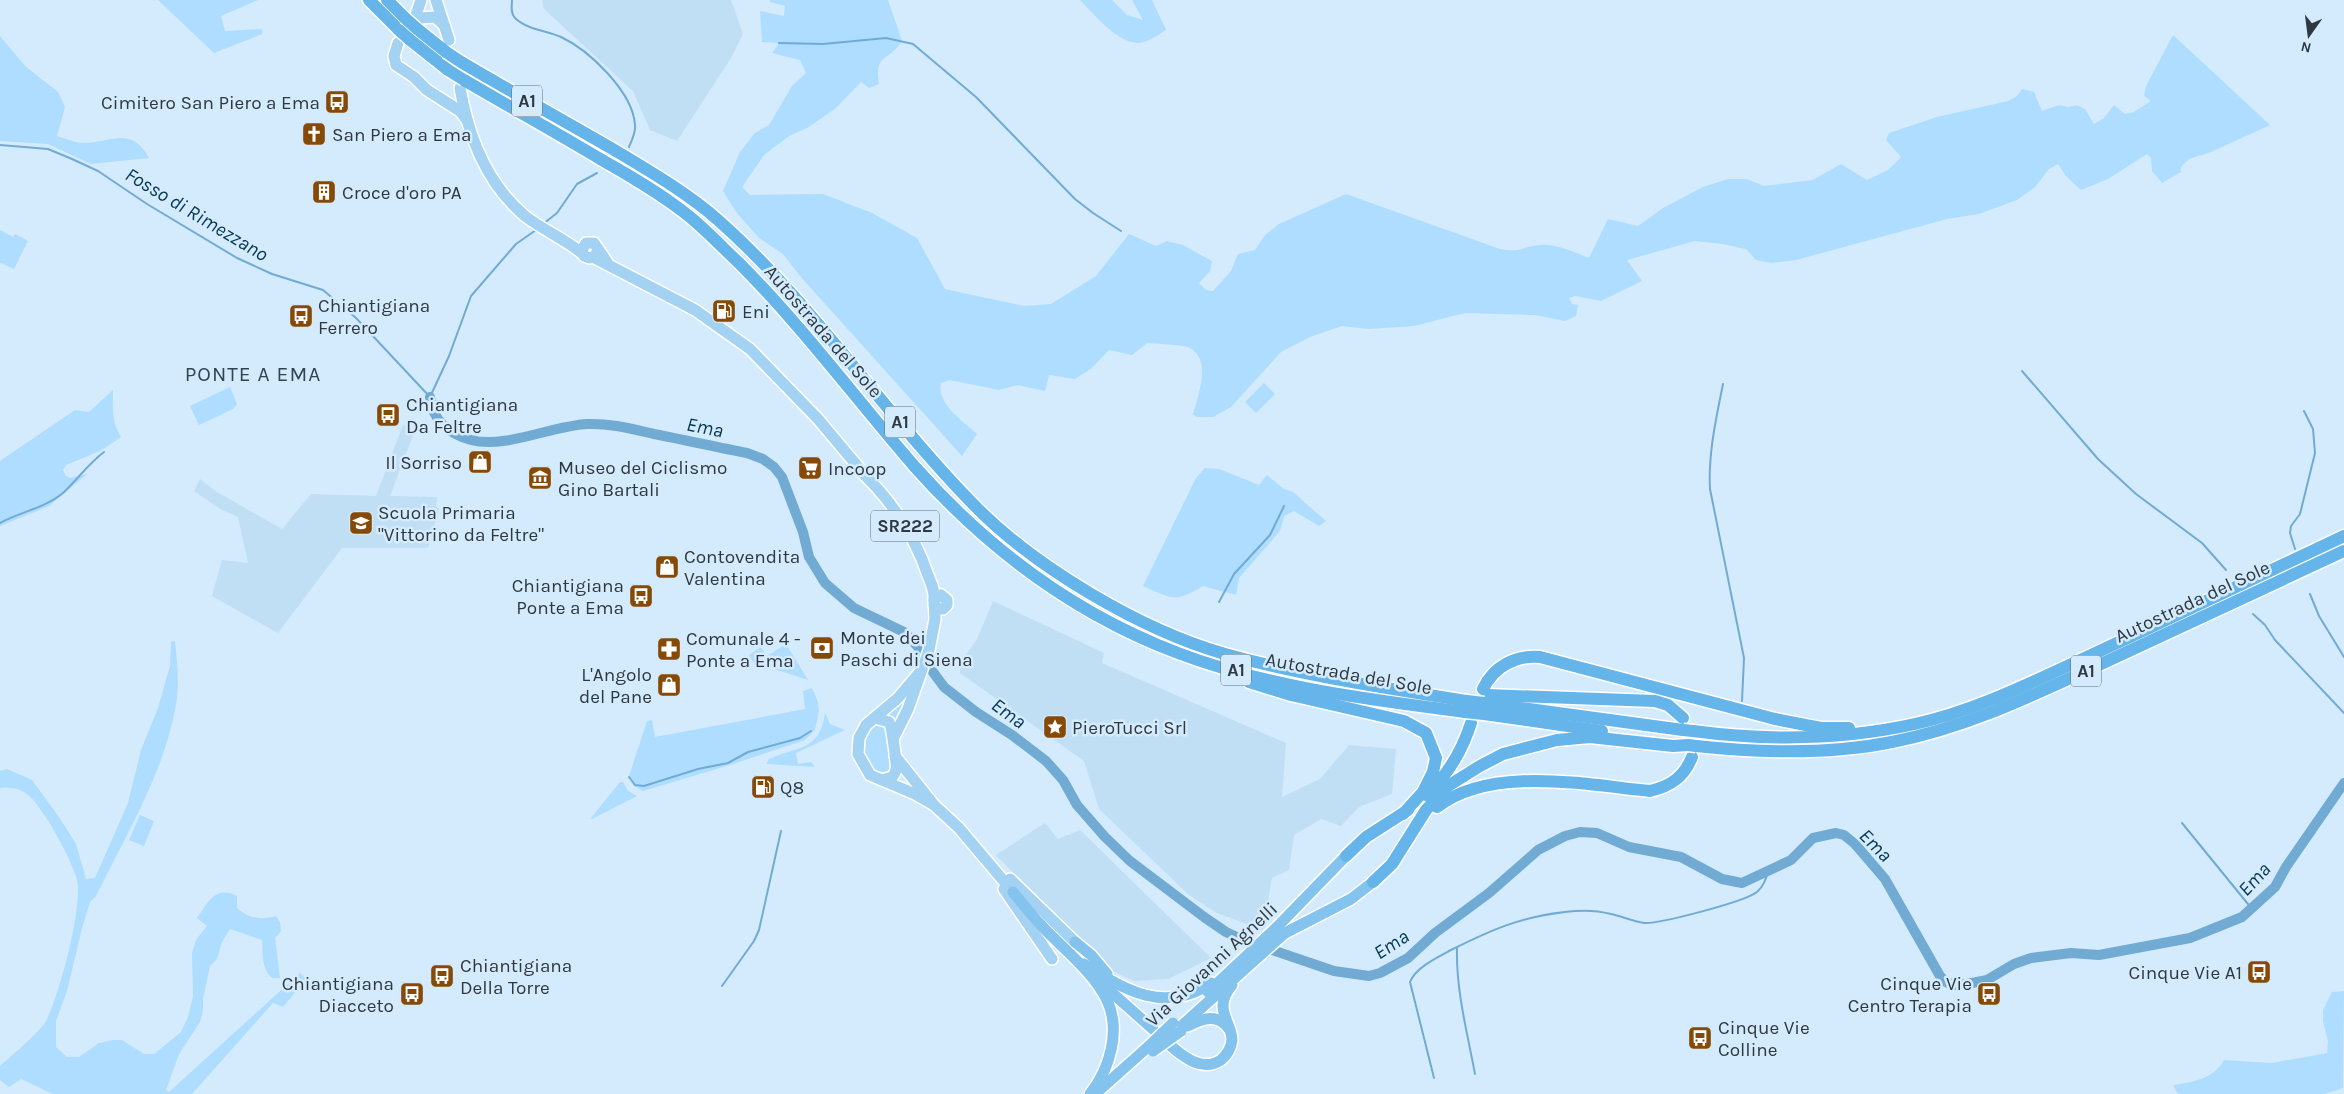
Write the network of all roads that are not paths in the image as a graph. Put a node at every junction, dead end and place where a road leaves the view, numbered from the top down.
1 (369, 0) edge
2 (387, 0) edge
3 (422, 0) edge
4 (436, 0) edge
5 (414, 20) junction
6 (446, 28) junction
7 (402, 38) junction
8 (448, 46) junction
9 (461, 85) junction
10 (435, 96) junction
11 (468, 122) junction
12 (2344, 536) edge
13 (2344, 551) edge
14 (1099, 617) junction
15 (920, 672) junction
16 (1477, 704) junction
17 (1948, 715) junction
18 (876, 718) junction
19 (1687, 726) junction
20 (894, 737) junction
21 (1692, 749) junction
22 (895, 756) junction
23 (882, 780) junction
24 (934, 805) junction
25 (1403, 814) junction
26 (1410, 835) junction
27 (1346, 856) joint
28 (1373, 882) joint
29 (1006, 884) junction
30 (1281, 930) junction
31 (1079, 946) joint
32 (1066, 950) junction
33 (1253, 955) junction
34 (1052, 959) dead end
35 (1080, 965) junction
36 (1247, 966) junction
37 (1232, 970) junction
38 (1116, 984) junction
39 (1177, 1028) junction
40 (1230, 1030) junction
41 (1155, 1031) dead end
42 (1172, 1046) dead end
43 (1151, 1049) junction
44 (1090, 1094) edge
45 (1095, 1094) edge
46 (1107, 1094) edge

1 - 7 highway, Autostrada del Sole / A1
2 - 5 highway, Autostrada del Sole / A1
3 - 5 main road
4 - 6 main road
5 - 6 main road
5 - 8 highway, Autostrada del Sole / A1
6 - 8 main road
7 - 9 highway, Autostrada del Sole / A1, bridge
7 - 10 main road, SR222
8 - 16 highway, Autostrada del Sole / A1, bridge
9 - 10 main road
9 - 11 main road, SR222
9 - 14 highway, Autostrada del Sole / A1
10 - 11 main road, SR222
11 - 15 main road, SR222
12 - 17 highway, Autostrada del Sole / A1
13 - 21 highway, Autostrada del Sole / A1
14 - 16 highway, Autostrada del Sole / A1
14 - 25 highway
15 - 18 main road
15 - 20 main road
16 - 17 highway
16 - 19 highway, Autostrada del Sole / A1
16 - 19 highway
16 - 21 highway, Autostrada del Sole / A1
16 - 25 highway
17 - 19 highway, Autostrada del Sole / A1
18 - 20 main road
18 - 23 main road
20 - 22 main road
21 - 26 highway
21 - 26 highway
22 - 23 main road
22 - 24 main road
23 - 24 main road
24 - 29 main road
25 - 27 highway
26 - 28 highway
27 - 30 highway, Via Giovanni Agnelli
28 - 30 highway, Via Giovanni Agnelli
29 - 31 main road
29 - 32 highway
29 - 34 main road
30 - 33 highway, Via Giovanni Agnelli
31 - 38 highway
32 - 35 highway
32 - 38 highway
33 - 36 highway, Via Giovanni Agnelli
33 - 37 highway, Via Giovanni Agnelli
35 - 41 highway
35 - 44 highway
36 - 39 highway, Via Giovanni Agnelli
36 - 40 highway
37 - 38 highway
37 - 39 highway, Via Giovanni Agnelli
39 - 40 highway
39 - 43 highway, bridge
40 - 42 highway
43 - 45 highway, Via Giovanni Agnelli
43 - 46 highway, Via Giovanni Agnelli

